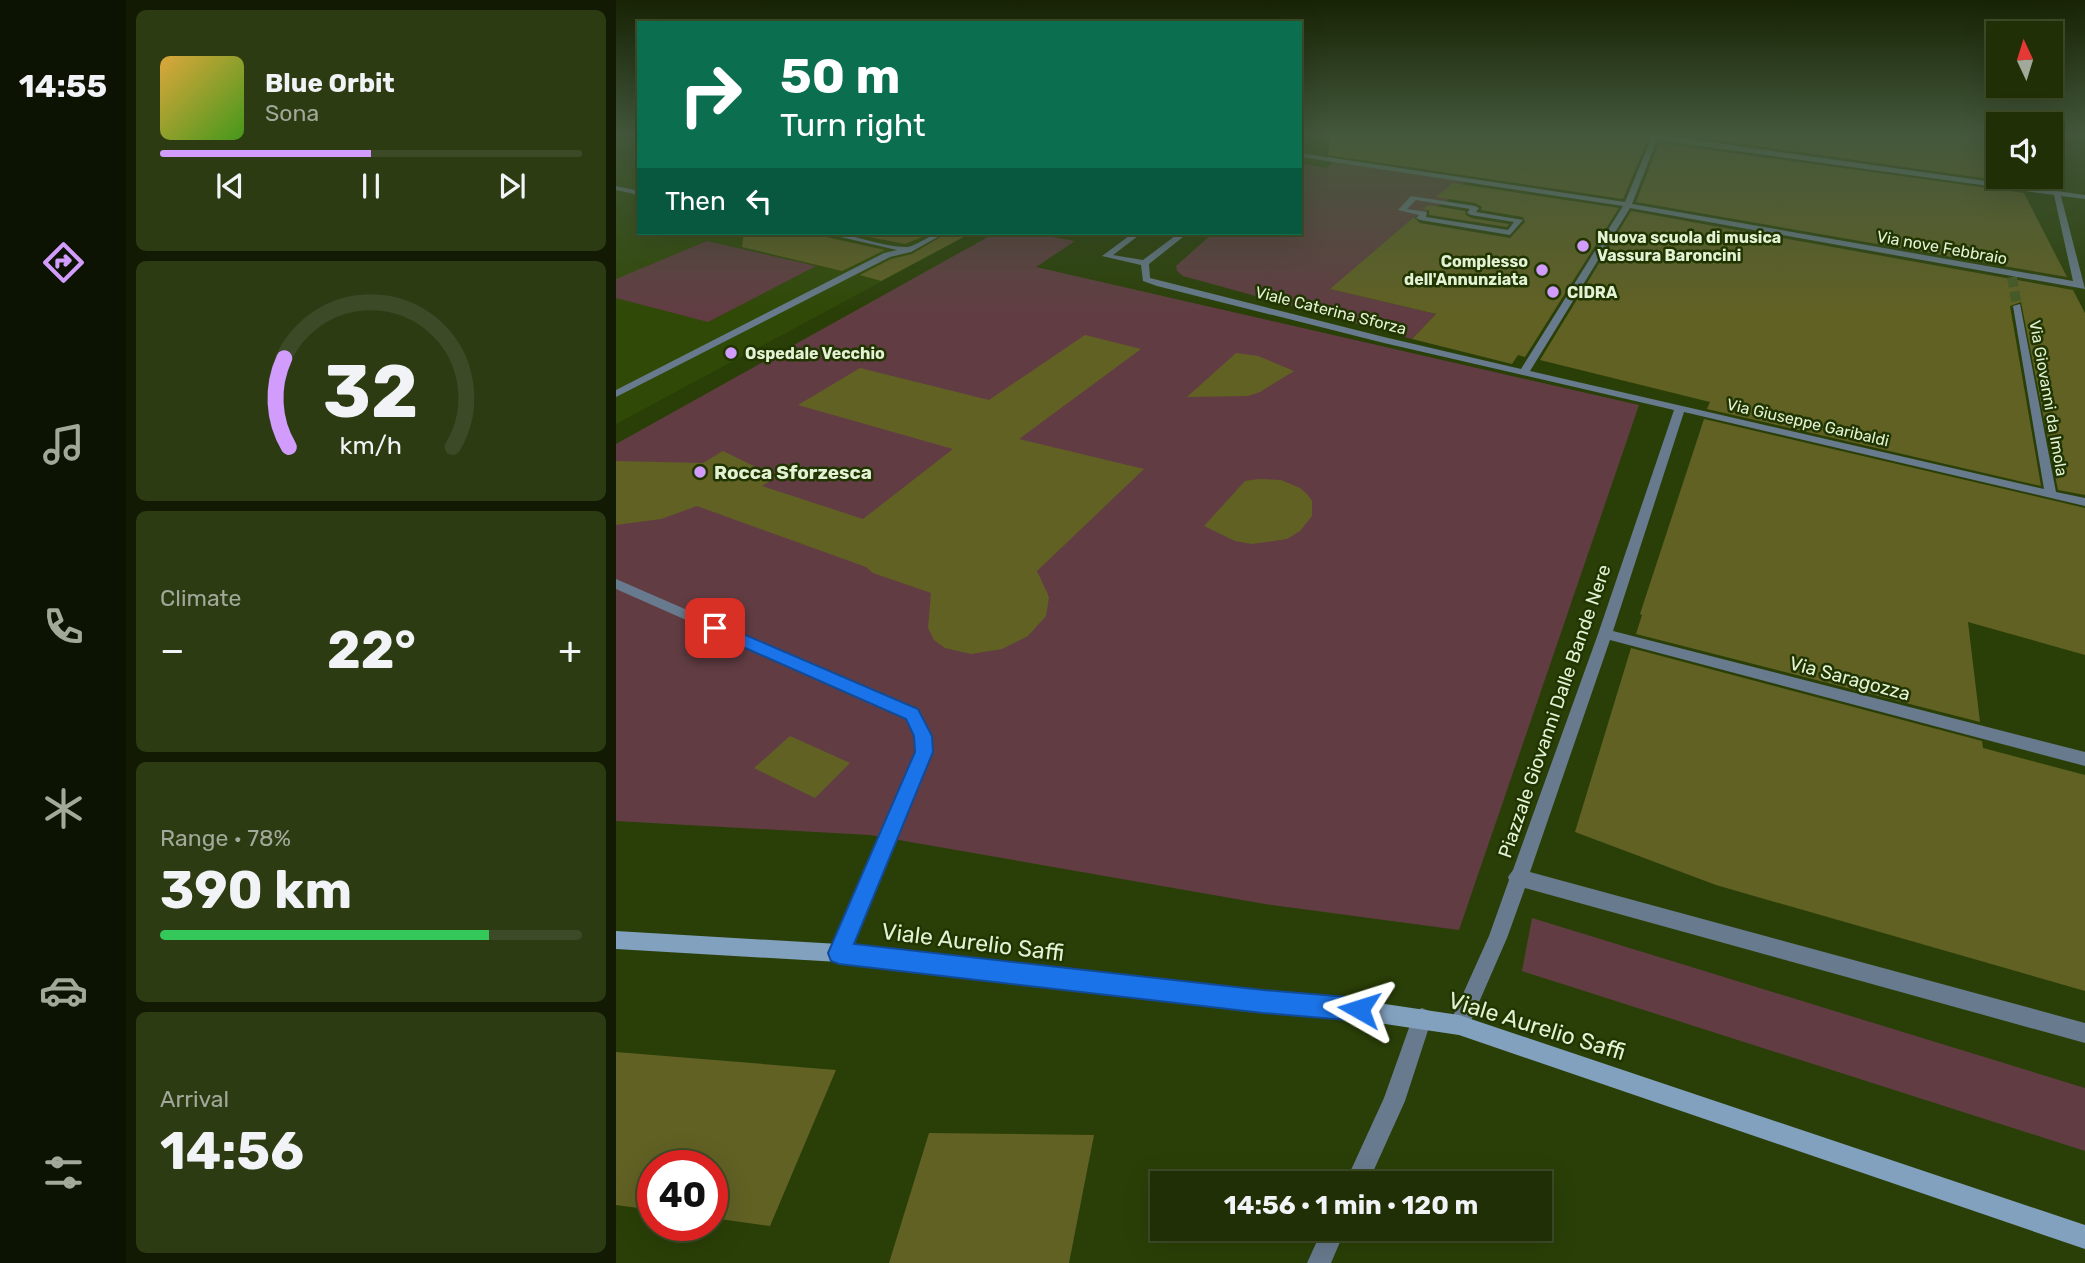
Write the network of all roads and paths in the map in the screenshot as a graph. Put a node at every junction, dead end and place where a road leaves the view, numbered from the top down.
1 (1555, 194) edge
2 (1632, 194) edge
3 (2057, 194) joint
4 (2085, 197) edge
5 (1414, 198) joint
6 (1628, 205) junction
7 (837, 235) edge
8 (937, 235) edge
9 (1135, 235) edge
10 (1181, 235) edge
11 (908, 250) junction
12 (1145, 263) junction
13 (2081, 286) edge
14 (2017, 306) tunnel mouth
15 (1525, 372) junction
16 (616, 394) edge
17 (1680, 408) junction
18 (2051, 495) junction
19 (2085, 502) edge
20 (616, 584) edge
21 (1605, 634) junction
22 (2085, 759) edge
23 (1517, 877) junction
24 (616, 940) edge
25 (839, 953) junction
26 (1422, 1018) junction
27 (1459, 1025) junction
28 (2085, 1033) edge
29 (1362, 1171) edge
30 (2085, 1237) edge
31 (1329, 1241) edge
32 (1319, 1263) edge

1 - 6 street, Via nove Febbraio
2 - 6 street
3 - 4 street
3 - 13 street
5 - 5 street
6 - 13 street, Via nove Febbraio
6 - 15 street
7 - 11 street
8 - 11 street
9 - 12 street
10 - 12 street
11 - 16 street
12 - 15 street, Viale Caterina Sforza
14 - 18 street, Via Giovanni da Imola
15 - 17 street, Via Giuseppe Garibaldi
17 - 18 street, Via Giuseppe Garibaldi
17 - 21 street, Piazzale Giovanni Dalle Bande Nere
18 - 19 street, Via Giuseppe Garibaldi
20 - 25 street
21 - 22 street, Via Saragozza
21 - 23 street, Piazzale Giovanni Dalle Bande Nere
23 - 27 street, Piazzale Giovanni Dalle Bande Nere
23 - 28 street
24 - 25 street, Viale Aurelio Saffi
25 - 26 street, Viale Aurelio Saffi
26 - 27 street, Viale Aurelio Saffi
26 - 29 street
27 - 30 street, Viale Aurelio Saffi
31 - 32 street

